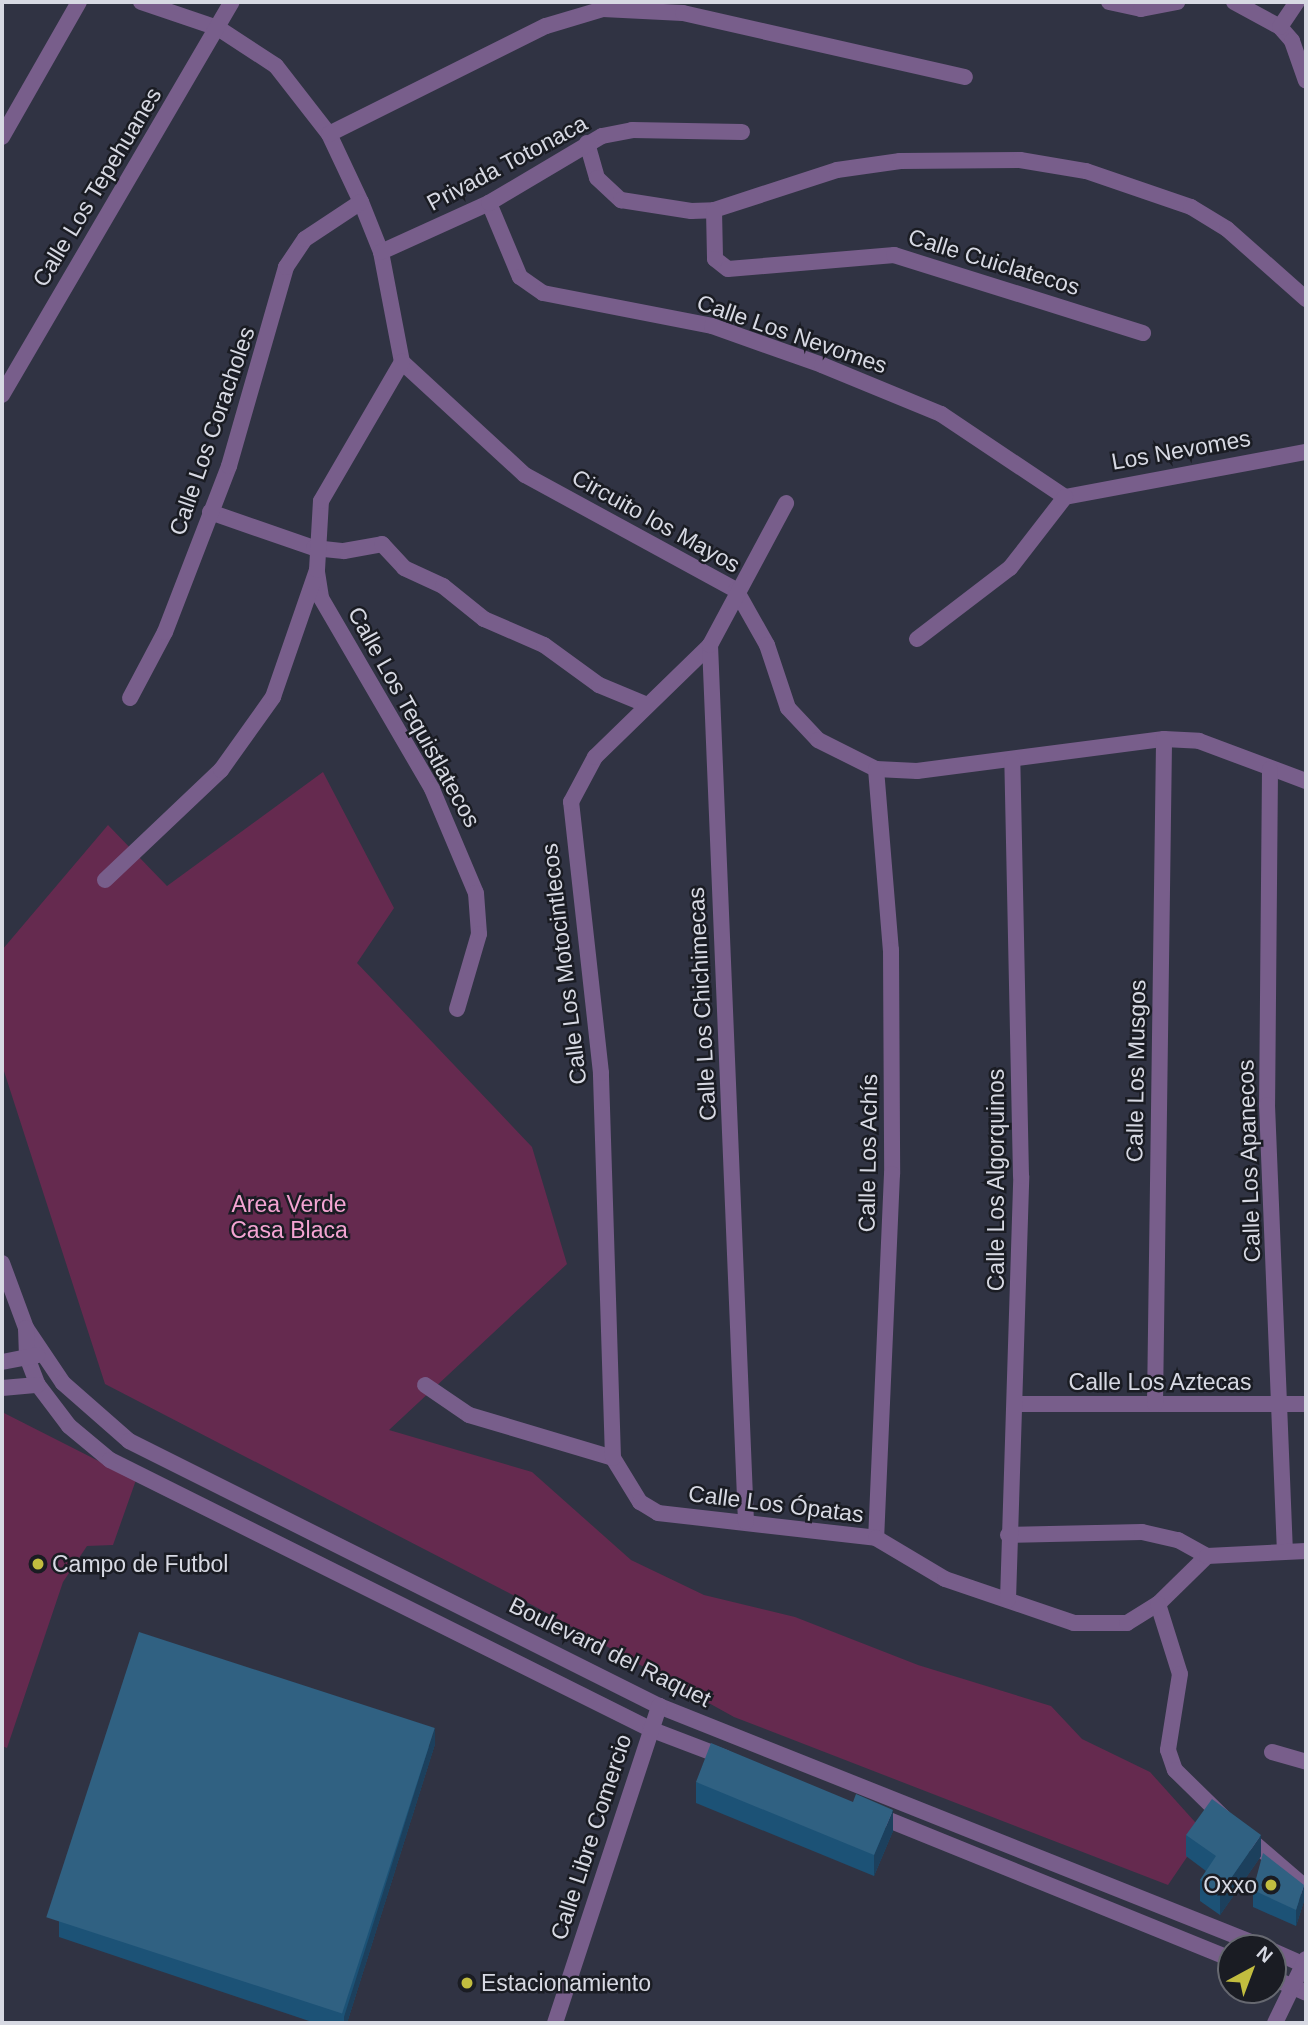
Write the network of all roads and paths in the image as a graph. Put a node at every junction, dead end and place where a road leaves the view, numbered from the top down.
1 (79, 2) edge
2 (141, 2) edge
3 (232, 2) edge
4 (1109, 2) edge
5 (1171, 2) edge
6 (1234, 2) edge
7 (1297, 2) edge
8 (1280, 27) junction
9 (218, 28) junction
10 (965, 78) dead end
11 (1306, 81) edge
12 (743, 132) dead end
13 (329, 134) junction
14 (2, 137) edge
15 (587, 143) junction
16 (361, 202) junction
17 (489, 203) junction
18 (715, 210) junction
19 (381, 252) junction
20 (1306, 299) edge
21 (1143, 333) dead end
22 (402, 362) junction
23 (2, 395) edge
24 (1306, 452) edge
25 (1065, 497) junction
26 (786, 503) dead end
27 (210, 512) junction
28 (314, 548) junction
29 (317, 570) junction
30 (736, 590) junction
31 (917, 639) dead end
32 (710, 645) junction
33 (130, 698) dead end
34 (647, 705) junction
35 (1164, 739) junction
36 (1012, 761) junction
37 (876, 769) junction
38 (1270, 769) junction
39 (1306, 782) edge
40 (105, 880) dead end
41 (457, 1009) dead end
42 (2, 1264) edge
43 (26, 1328) junction
44 (45, 1354) junction
45 (27, 1357) junction
46 (2, 1362) edge
47 (38, 1385) junction
48 (425, 1385) dead end
49 (2, 1388) edge
50 (1014, 1404) junction
51 (1154, 1404) junction
52 (1281, 1404) junction
53 (1306, 1404) edge
54 (105, 1425) junction
55 (90, 1446) junction
56 (613, 1458) junction
57 (746, 1522) junction
58 (1008, 1535) junction
59 (876, 1538) junction
60 (1306, 1550) edge
61 (359, 1551) junction
62 (1285, 1552) junction
63 (1207, 1556) junction
64 (348, 1578) junction
65 (1007, 1600) junction
66 (1158, 1604) junction
67 (659, 1706) junction
68 (650, 1729) junction
69 (1272, 1752) dead end
70 (1306, 1762) edge
71 (741, 1764) edge
72 (859, 1808) edge
73 (1306, 1888) edge
74 (1187, 1913) junction
75 (1234, 1934) edge
76 (1180, 1936) junction
77 (1217, 1953) edge
78 (1287, 1956) edge
79 (1305, 1963) edge
80 (1299, 1990) edge
81 (555, 2023) edge
82 (1275, 2023) edge

1 - 14 street
2 - 9 street
3 - 9 street, Calle Los Tepehuanes
4 - 5 street
6 - 8 street
7 - 8 street
8 - 11 street
9 - 13 street
9 - 23 street, Calle Los Tepehuanes
10 - 13 street
12 - 15 street, Privada Totonaca
13 - 16 street
15 - 17 street, Privada Totonaca
15 - 18 street
16 - 19 street
16 - 27 street, Calle Los Coracholes
17 - 19 street, Privada Totonaca
17 - 25 street, Calle Los Nevomes
18 - 20 street
18 - 21 street, Calle Cuiclatecos
19 - 22 street
22 - 28 street
22 - 30 street, Circuito los Mayos
24 - 25 street, Los Nevomes
25 - 31 street
26 - 30 street, Calle Los Chichimecas
27 - 28 street
27 - 33 street, Calle Los Coracholes
28 - 29 street, Calle Los Tequistlatecos
28 - 34 street
29 - 40 street
29 - 41 street, Calle Los Tequistlatecos
30 - 32 street, Calle Los Chichimecas
30 - 37 street, Circuito los Mayos
32 - 34 street, Calle Los Motocintlecos
32 - 57 street, Calle Los Chichimecas
34 - 56 street, Calle Los Motocintlecos
35 - 36 street, Circuito los Mayos
35 - 38 street, Circuito los Mayos
35 - 51 street, Calle Los Musgos
36 - 37 street, Circuito los Mayos
36 - 50 street, Calle Los Algorquinos
37 - 59 street, Calle Los Achís
38 - 39 street, Circuito los Mayos
38 - 52 street, Calle Los Apanecos
42 - 43 street, Boulevard del Raquet
43 - 44 street, Boulevard del Raquet
43 - 45 street, Boulevard del Raquet
44 - 45 street
44 - 54 street, Boulevard del Raquet
45 - 46 street
45 - 47 street, Boulevard del Raquet
47 - 49 street
47 - 55 street, Boulevard del Raquet
48 - 56 street
50 - 51 street, Calle Los Aztecas
50 - 58 street, Calle Los Algorquinos
51 - 52 street, Calle Los Aztecas
52 - 53 street, Calle Los Aztecas
52 - 62 street, Calle Los Apanecos
54 - 55 street
54 - 61 street, Boulevard del Raquet
55 - 64 street, Boulevard del Raquet
56 - 57 street, Calle Los Ópatas
57 - 59 street, Calle Los Ópatas
58 - 63 street
58 - 65 street, Calle Los Algorquinos
59 - 65 street, Calle Los Ópatas
60 - 62 street
61 - 64 street
61 - 67 street, Boulevard del Raquet
62 - 63 street
63 - 66 street, Calle Los Ópatas
64 - 68 street, Boulevard del Raquet
65 - 66 street, Calle Los Ópatas
66 - 73 street
67 - 68 street, Calle Libre Comercio
67 - 74 street, Boulevard del Raquet
68 - 71 street, Boulevard del Raquet
68 - 81 street, Calle Libre Comercio
69 - 70 street
72 - 76 street
74 - 75 street, Boulevard del Raquet
74 - 76 street
76 - 77 street
78 - 79 street
79 - 80 street
80 - 82 street

